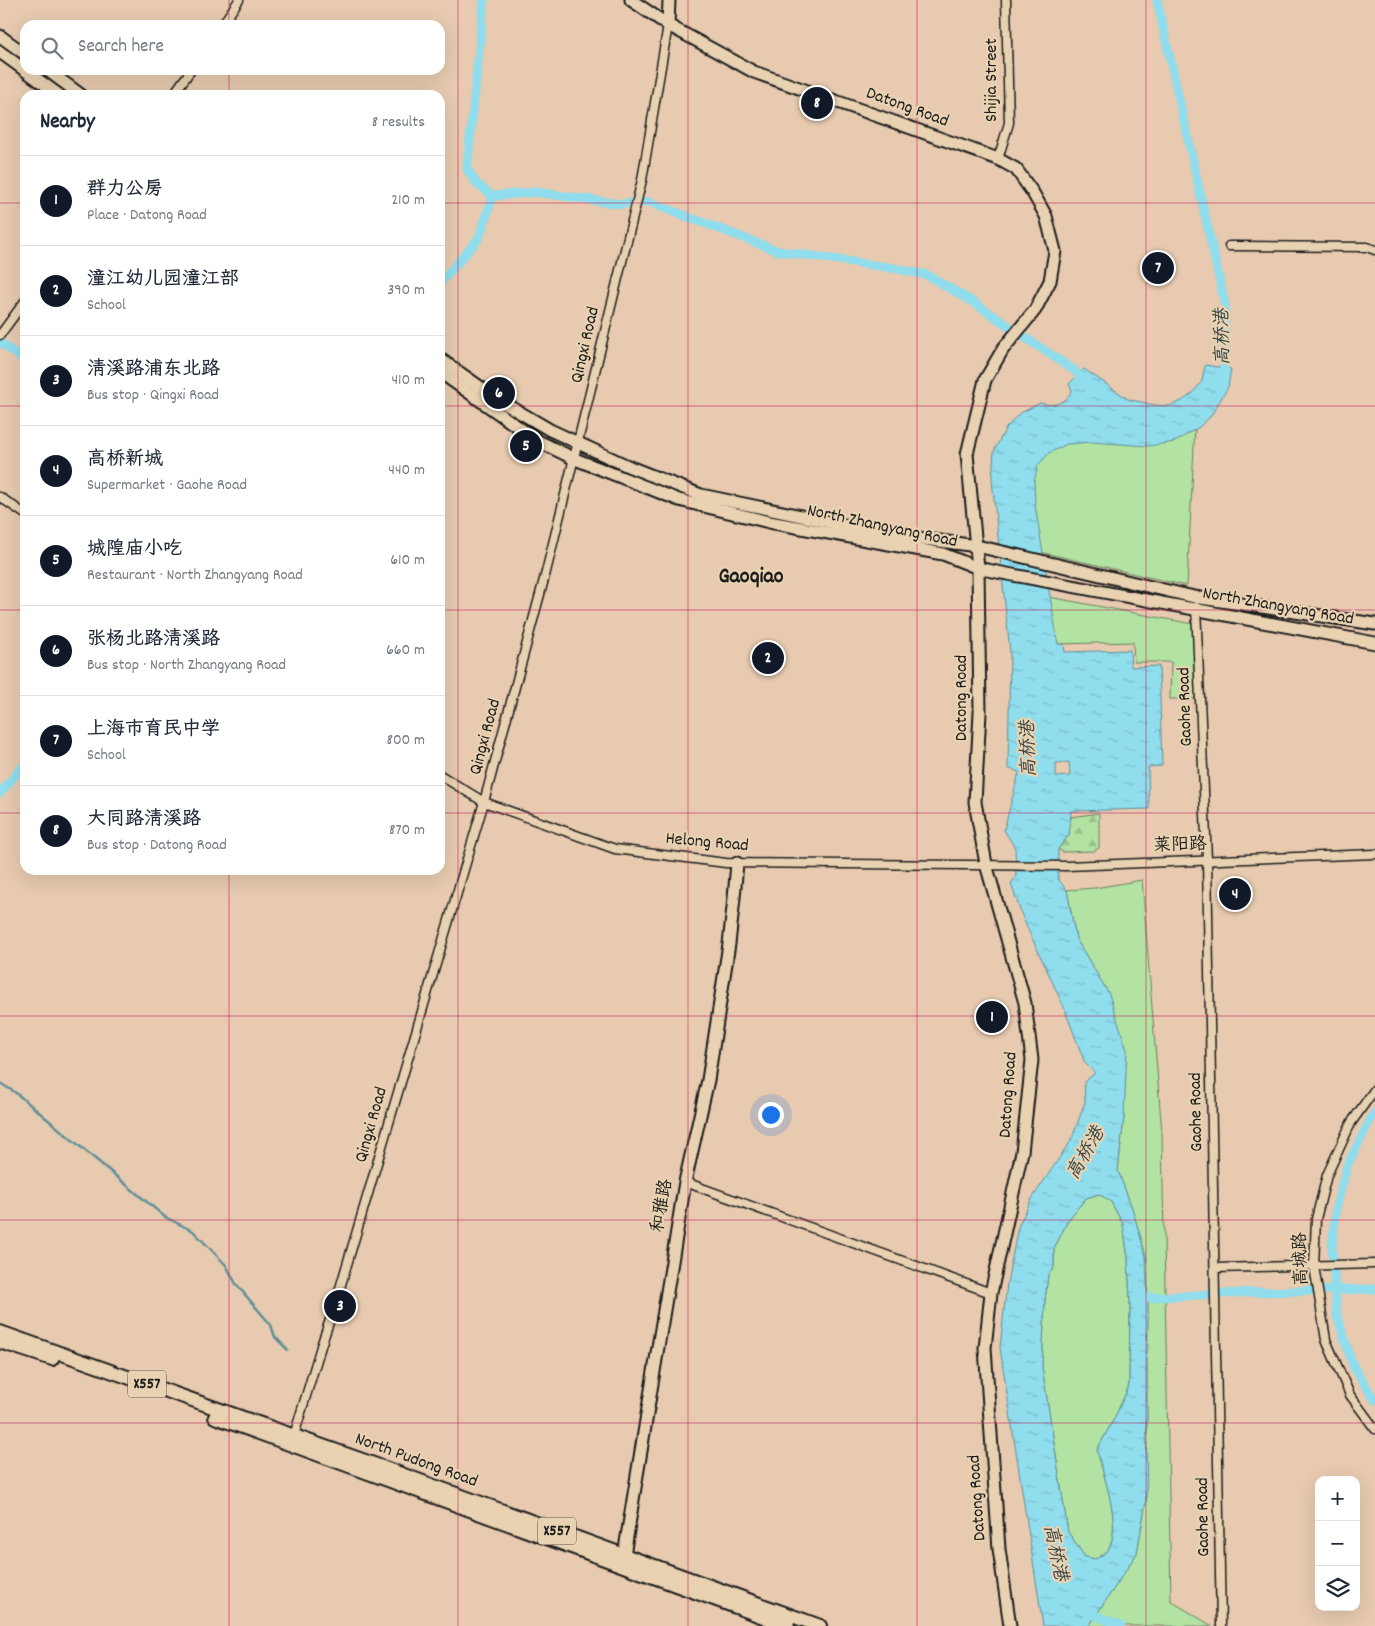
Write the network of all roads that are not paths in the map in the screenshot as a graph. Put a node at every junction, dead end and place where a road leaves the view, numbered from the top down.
1 (239, 0) edge
2 (631, 0) edge
3 (669, 0) edge
4 (1006, 0) edge
5 (225, 20) edge
6 (668, 25) junction
7 (0, 36) edge
8 (20, 50) edge
9 (0, 52) edge
10 (20, 67) edge
11 (32, 75) edge
12 (54, 75) edge
13 (188, 75) edge
14 (52, 90) edge
15 (75, 90) edge
16 (177, 90) edge
17 (998, 159) junction
18 (1229, 246) dead end
19 (1375, 250) edge
20 (20, 308) edge
21 (0, 335) edge
22 (445, 363) edge
23 (445, 376) edge
24 (579, 443) junction
25 (575, 459) junction
26 (0, 497) edge
27 (20, 511) edge
28 (977, 546) junction
29 (978, 568) junction
30 (1194, 597) junction
31 (1197, 610) junction
32 (1375, 624) edge
33 (1375, 643) edge
34 (445, 778) edge
35 (484, 802) junction
36 (1375, 854) edge
37 (1207, 860) junction
38 (737, 863) junction
39 (992, 864) junction
40 (1375, 1089) edge
41 (684, 1182) junction
42 (1375, 1264) edge
43 (1314, 1266) junction
44 (1215, 1268) junction
45 (991, 1293) junction
46 (0, 1332) edge
47 (0, 1342) edge
48 (1375, 1429) edge
49 (293, 1441) junction
50 (624, 1555) junction
51 (788, 1626) edge
52 (820, 1626) edge
53 (1010, 1626) edge
54 (1221, 1626) edge

1 - 5 street
2 - 6 street, Datong Road
3 - 6 street
4 - 17 street, Shijia Street
6 - 17 street, Datong Road
6 - 24 street, Qingxi Road
7 - 8 street
9 - 10 street
11 - 14 street
12 - 15 street
13 - 16 street
17 - 28 street, Datong Road
18 - 19 street
20 - 21 street
22 - 24 street, North Zhangyang Road
23 - 25 street, North Zhangyang Road
24 - 25 street, Qingxi Road
24 - 28 street, North Zhangyang Road
25 - 29 street, North Zhangyang Road
25 - 35 street, Qingxi Road
26 - 27 street
28 - 29 street, Datong Road
28 - 30 street, North Zhangyang Road
29 - 31 street, North Zhangyang Road
29 - 39 street, Datong Road
30 - 31 street, Gaohe Road
30 - 32 street, North Zhangyang Road
31 - 33 street, North Zhangyang Road
31 - 37 street, Gaohe Road
34 - 35 street, Helong Road
35 - 38 street, Helong Road
35 - 49 street, Qingxi Road
36 - 37 street, 莱阳路
37 - 39 street, 莱阳路
37 - 44 street, Gaohe Road
38 - 39 street, Helong Road
38 - 41 street, 和雅路
39 - 45 street, Datong Road
40 - 43 street, 高城路
41 - 45 street
41 - 50 street, 和雅路
42 - 43 street
43 - 44 street
43 - 48 street, 高城路
44 - 54 street, Gaohe Road
45 - 53 street, Datong Road
46 - 49 main road, North Pudong Road / X557
47 - 49 main road, North Pudong Road / X557
49 - 50 main road, North Pudong Road / X557
49 - 51 main road, North Pudong Road / X557
50 - 52 main road, North Pudong Road / X557

